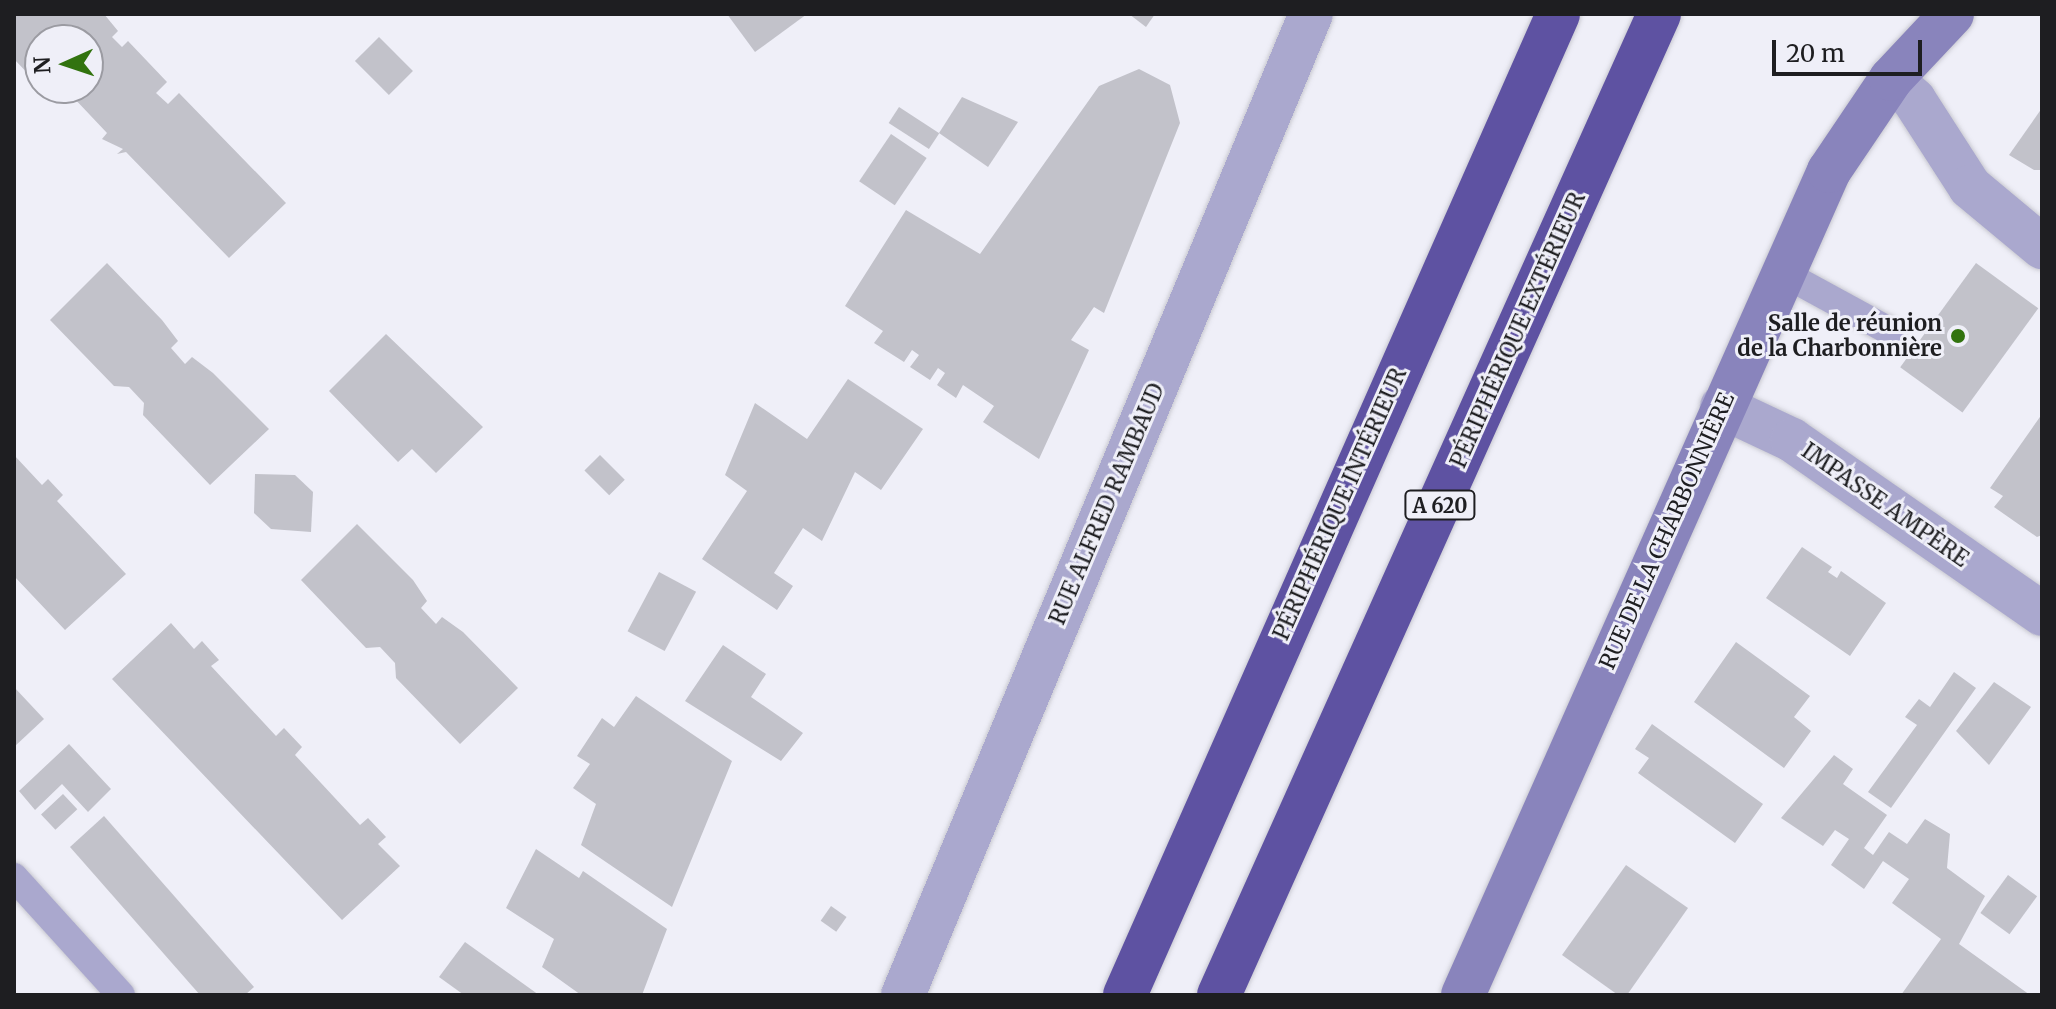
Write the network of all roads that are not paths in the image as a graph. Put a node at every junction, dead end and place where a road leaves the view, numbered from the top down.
1 (1311, 14) edge
2 (1558, 14) edge
3 (1659, 14) edge
4 (1952, 14) edge
5 (1891, 79) junction
6 (2042, 247) edge
7 (1783, 273) junction
8 (1891, 332) dead end
9 (1722, 407) junction
10 (2042, 614) edge
11 (14, 877) edge
12 (121, 995) edge
13 (903, 995) edge
14 (1125, 995) edge
15 (1219, 995) edge
16 (1463, 995) edge

1 - 13 street, RUE ALFRED RAMBAUD
2 - 14 highway, PÉRIPHÉRIQUE INTÉRIEUR
3 - 15 highway, PÉRIPHÉRIQUE EXTÉRIEUR / A 620
4 - 5 street, RUE DE LA CHARBONNIÈRE
5 - 6 street
5 - 7 street, RUE DE LA CHARBONNIÈRE
7 - 8 lane
7 - 9 street, RUE DE LA CHARBONNIÈRE
9 - 10 street, IMPASSE AMPÈRE
9 - 16 street, RUE DE LA CHARBONNIÈRE
11 - 12 lane

